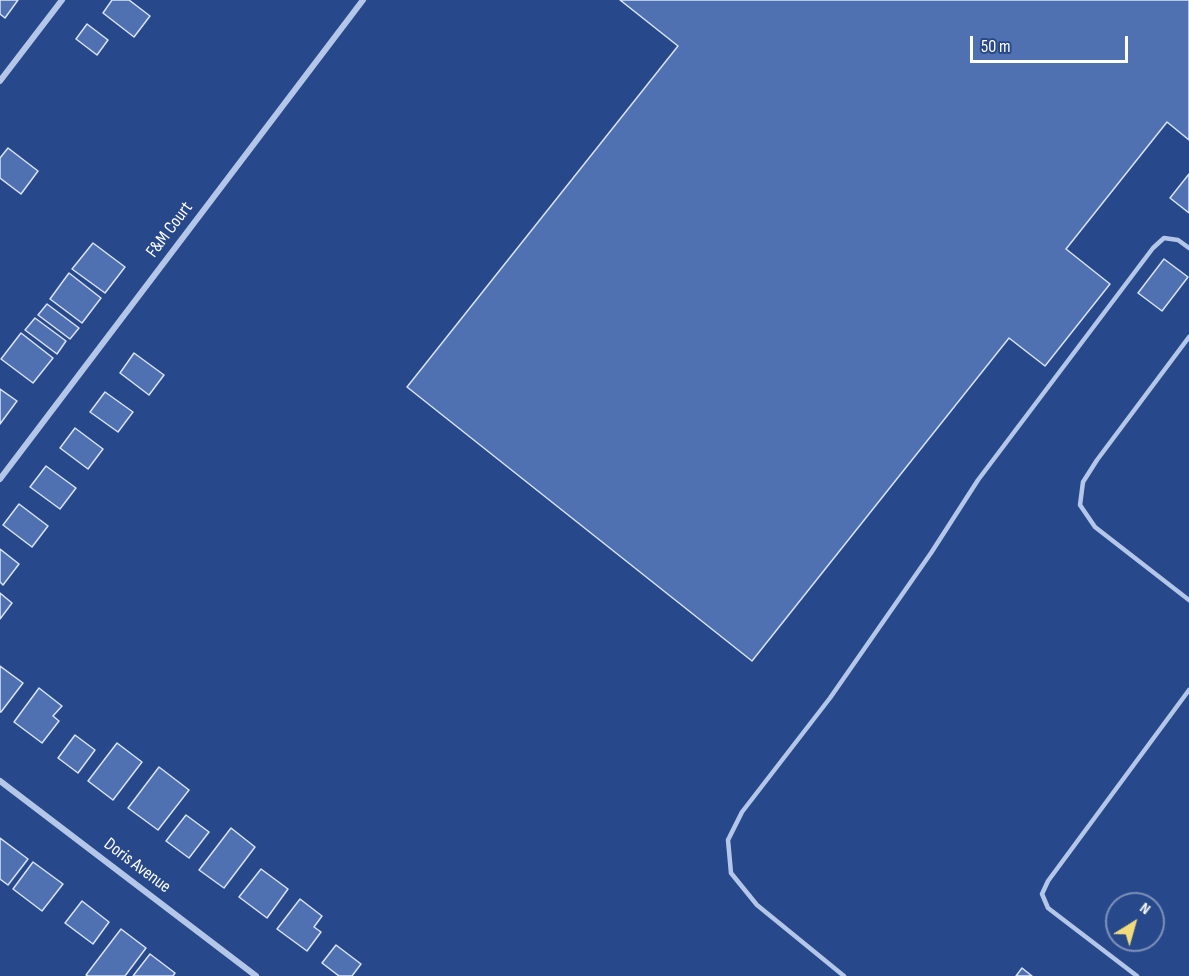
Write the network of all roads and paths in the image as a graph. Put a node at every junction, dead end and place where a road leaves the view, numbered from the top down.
1 (62, 0) edge
2 (363, 0) edge
3 (0, 81) edge
4 (1189, 248) edge
5 (1189, 337) edge
6 (0, 479) edge
7 (1189, 600) edge
8 (1189, 690) edge
9 (0, 781) edge
10 (256, 976) edge
11 (844, 976) edge
12 (1137, 976) edge

1 - 3 street
2 - 6 street, F&M Court
4 - 11 lane
5 - 7 lane
8 - 12 lane
9 - 10 street, Doris Avenue

